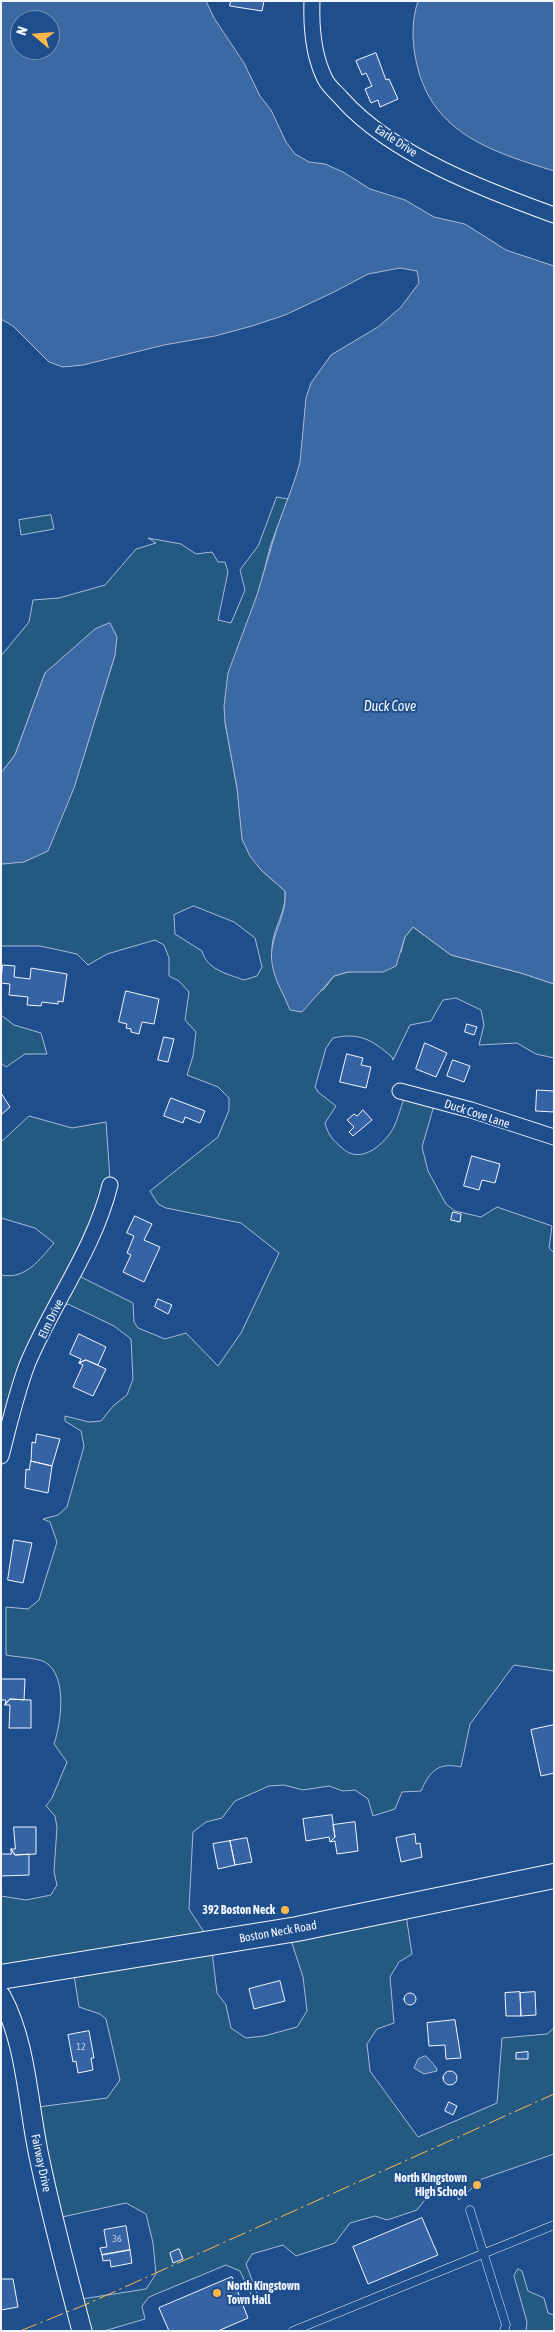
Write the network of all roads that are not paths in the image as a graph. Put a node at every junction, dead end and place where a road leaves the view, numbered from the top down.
1 (312, 1) edge
2 (554, 215) edge
3 (400, 1091) dead end
4 (554, 1137) edge
5 (110, 1185) dead end
6 (1, 1456) edge
7 (554, 1876) edge
8 (1, 1977) edge
9 (1, 1996) edge
10 (470, 2210) dead end
11 (554, 2225) edge
12 (482, 2252) junction
13 (82, 2331) edge
14 (293, 2331) edge
15 (504, 2331) edge

1 - 2 street, Earle Drive
3 - 4 street, Duck Cove Lane
5 - 6 street, Elm Drive
7 - 8 main road, Boston Neck Road
9 - 13 street, Fairway Drive
10 - 12 lane
11 - 12 lane
12 - 14 lane
12 - 15 lane

